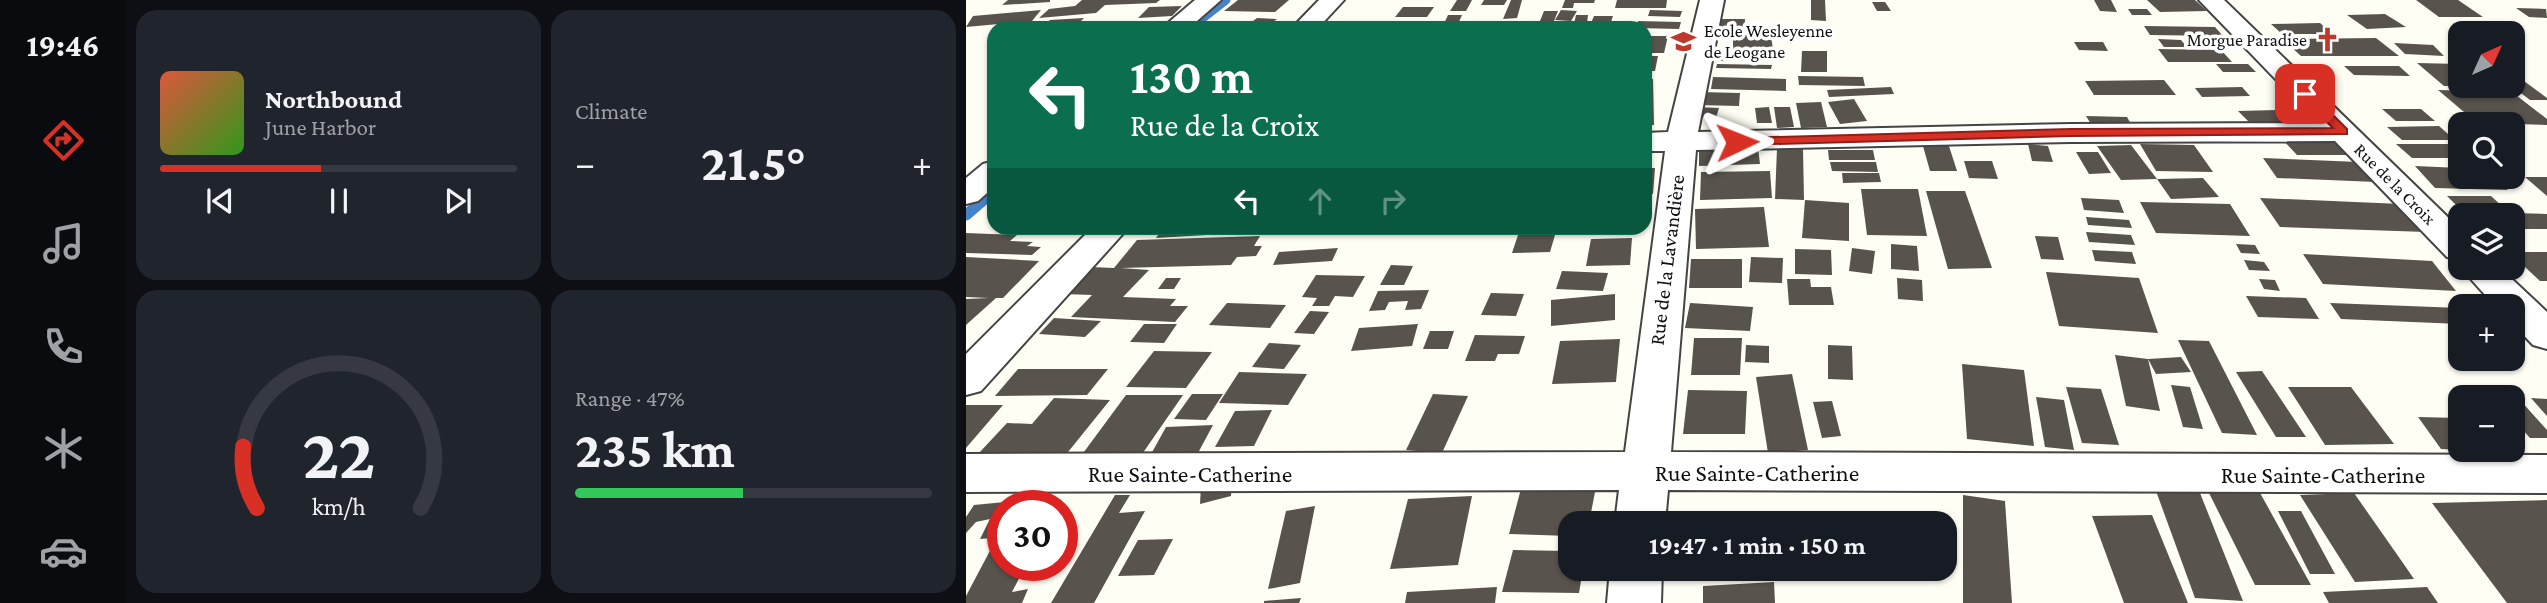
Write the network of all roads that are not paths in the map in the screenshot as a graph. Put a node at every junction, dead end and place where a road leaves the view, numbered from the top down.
1 (1209, 0) edge
2 (1332, 0) edge
3 (1712, 0) edge
4 (2211, 0) edge
5 (1183, 21) edge
6 (1311, 21) edge
7 (2343, 132) junction
8 (1652, 142) edge
9 (1681, 143) junction
10 (987, 177) edge
11 (966, 194) edge
12 (1104, 235) edge
13 (2448, 237) edge
14 (2491, 280) edge
15 (2547, 335) edge
16 (966, 380) edge
17 (1643, 471) junction
18 (966, 473) edge
19 (2547, 474) edge
20 (1641, 511) edge
21 (1635, 581) edge
22 (1634, 603) edge

1 - 5 street
2 - 6 street
3 - 9 street, Rue de la Lavandière
4 - 7 street, Rue de la Croix
7 - 9 street
7 - 13 street, Rue de la Croix
8 - 9 street
9 - 17 street, Rue de la Lavandière
10 - 11 street
12 - 16 street
14 - 15 street
17 - 18 street, Rue Sainte-Catherine
17 - 19 street, Rue Sainte-Catherine
17 - 20 street, Rue de la Lavandière
21 - 22 street

